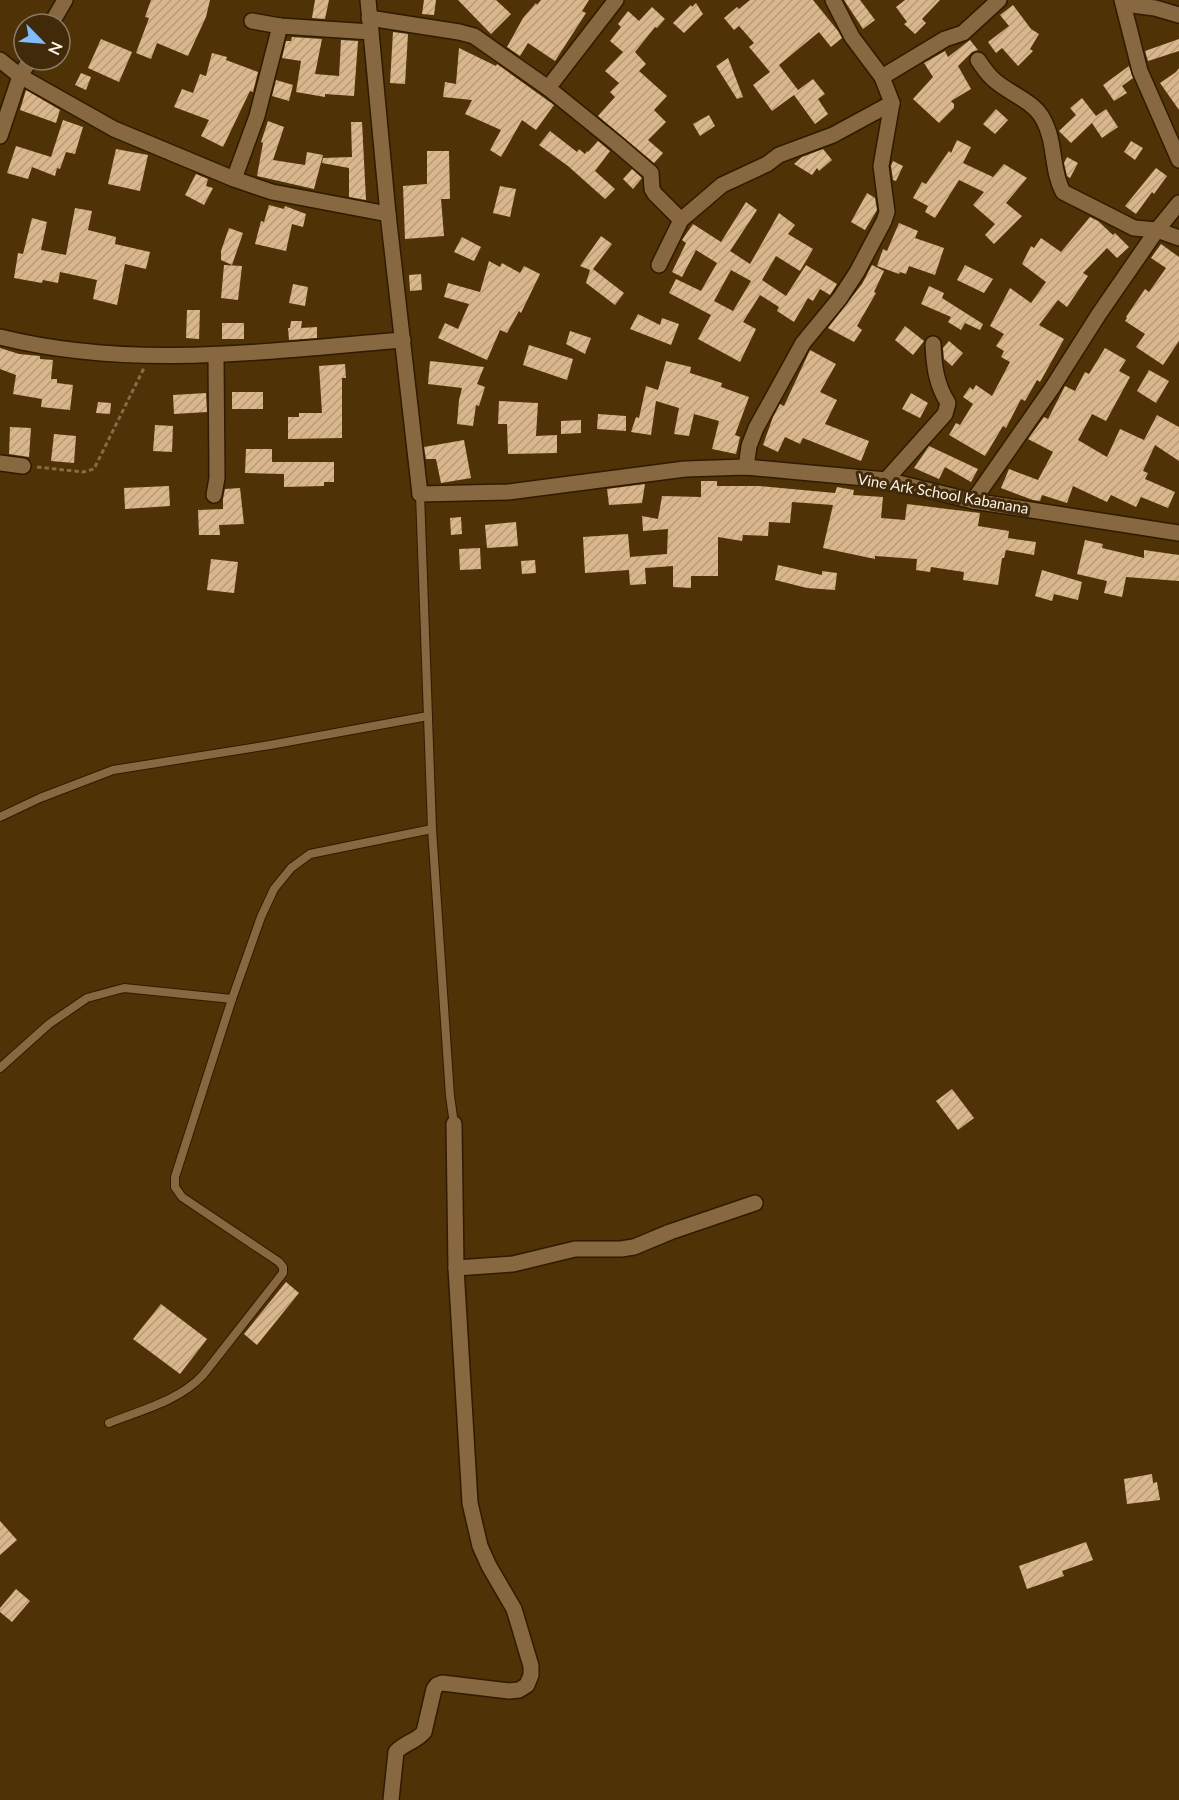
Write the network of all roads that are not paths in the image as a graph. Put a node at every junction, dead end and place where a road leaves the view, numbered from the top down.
1 (368, 0) edge
2 (616, 0) edge
3 (833, 0) edge
4 (999, 0) edge
5 (1123, 2) edge
6 (1179, 15) edge
7 (252, 21) dead end
8 (370, 25) junction
9 (280, 26) junction
10 (0, 60) edge
11 (978, 60) dead end
12 (22, 72) edge
13 (20, 76) junction
14 (882, 77) junction
15 (548, 88) junction
16 (892, 103) junction
17 (0, 136) edge
18 (1179, 160) edge
19 (234, 179) junction
20 (1179, 203) edge
21 (388, 214) junction
22 (681, 220) junction
23 (1157, 230) junction
24 (1179, 238) edge
25 (659, 265) dead end
26 (0, 337) edge
27 (402, 340) junction
28 (933, 344) dead end
29 (216, 356) junction
30 (0, 463) edge
31 (22, 466) road end
32 (746, 467) junction
33 (886, 480) junction
34 (420, 494) junction
35 (214, 495) dead end
36 (973, 501) junction
37 (1179, 533) edge
38 (428, 716) junction
39 (0, 816) edge
40 (432, 829) junction
41 (232, 999) junction
42 (0, 1068) edge
43 (454, 1124) joint
44 (755, 1203) dead end
45 (456, 1268) junction
46 (109, 1423) dead end
47 (391, 1800) edge

1 - 8 street
2 - 15 street
3 - 14 street
4 - 14 street
5 - 6 street
5 - 18 street
7 - 9 street
8 - 9 street
8 - 15 street
8 - 21 street
9 - 19 street
10 - 13 street
11 - 23 street
12 - 13 street
13 - 17 street
13 - 19 street
14 - 16 street
15 - 22 street
16 - 22 street
16 - 32 street
19 - 21 street
20 - 23 street
21 - 27 street
22 - 25 street
23 - 24 street
23 - 36 street
26 - 29 street
27 - 29 street
27 - 34 street
28 - 33 street
29 - 35 street
30 - 31 street
32 - 33 street, Vine Ark School Kabanana
32 - 34 street, Vine Ark School Kabanana
33 - 36 street, Vine Ark School Kabanana
34 - 38 lane
36 - 37 street, Vine Ark School Kabanana
38 - 39 lane
38 - 40 lane
40 - 41 lane
40 - 43 lane
41 - 42 lane
41 - 46 lane
43 - 45 street
44 - 45 street
45 - 47 street

